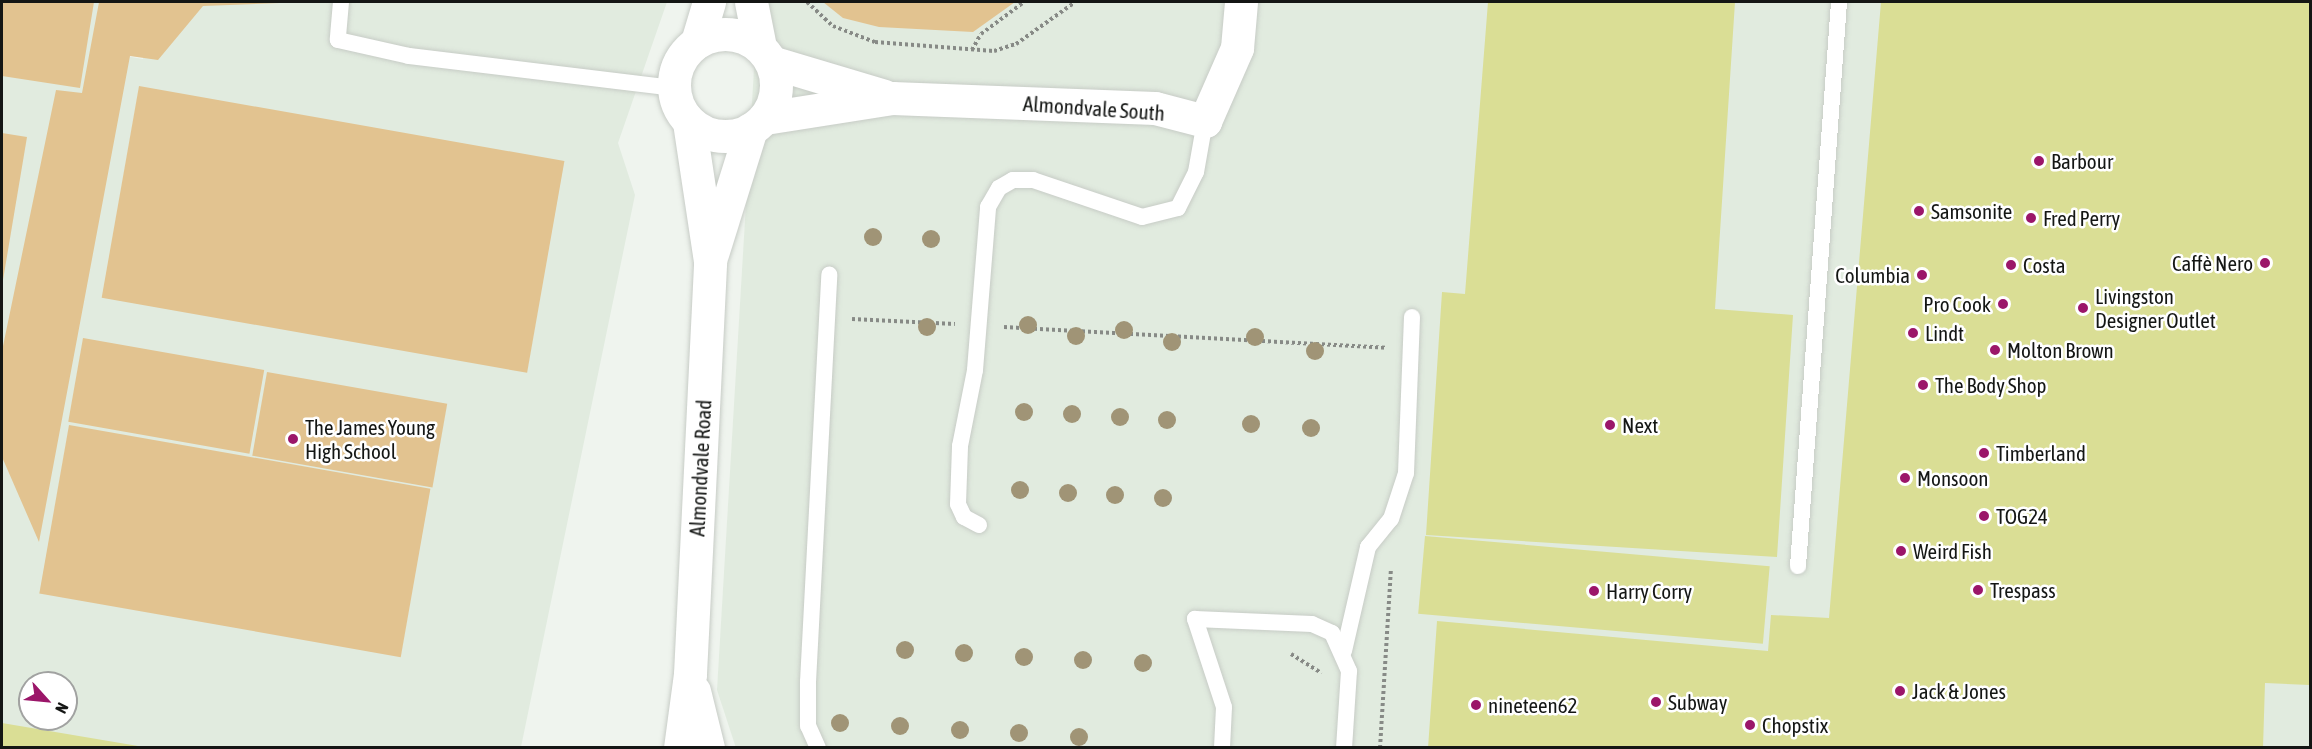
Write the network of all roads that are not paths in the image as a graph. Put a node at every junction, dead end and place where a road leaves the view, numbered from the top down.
1 (341, 2) edge
2 (709, 2) edge
3 (751, 2) edge
4 (1241, 2) edge
5 (1839, 2) edge
6 (697, 42) junction
7 (766, 55) junction
8 (674, 88) junction
9 (892, 98) junction
10 (1205, 121) junction
11 (689, 122) junction
12 (758, 124) junction
13 (710, 261) junction
14 (829, 275) dead end
15 (1412, 317) dead end
16 (979, 525) dead end
17 (1798, 566) dead end
18 (1344, 651) junction
19 (690, 674) junction
20 (680, 747) edge
21 (708, 747) edge
22 (818, 747) edge
23 (1222, 747) edge
24 (1344, 747) edge

1 - 8 lane
2 - 6 street
3 - 7 street
4 - 10 street
5 - 17 lane
6 - 7 street
6 - 8 street
7 - 9 street, Almondvale South
7 - 12 street
8 - 11 street
9 - 10 street, Almondvale South
9 - 12 street, Almondvale South
10 - 16 lane
11 - 12 street
11 - 13 street, Almondvale Road
12 - 13 street, Almondvale Road
13 - 19 street, Almondvale Road
14 - 22 lane
15 - 18 lane
18 - 23 lane
18 - 24 lane
19 - 20 street, Almondvale Road
19 - 21 street, Almondvale Road

